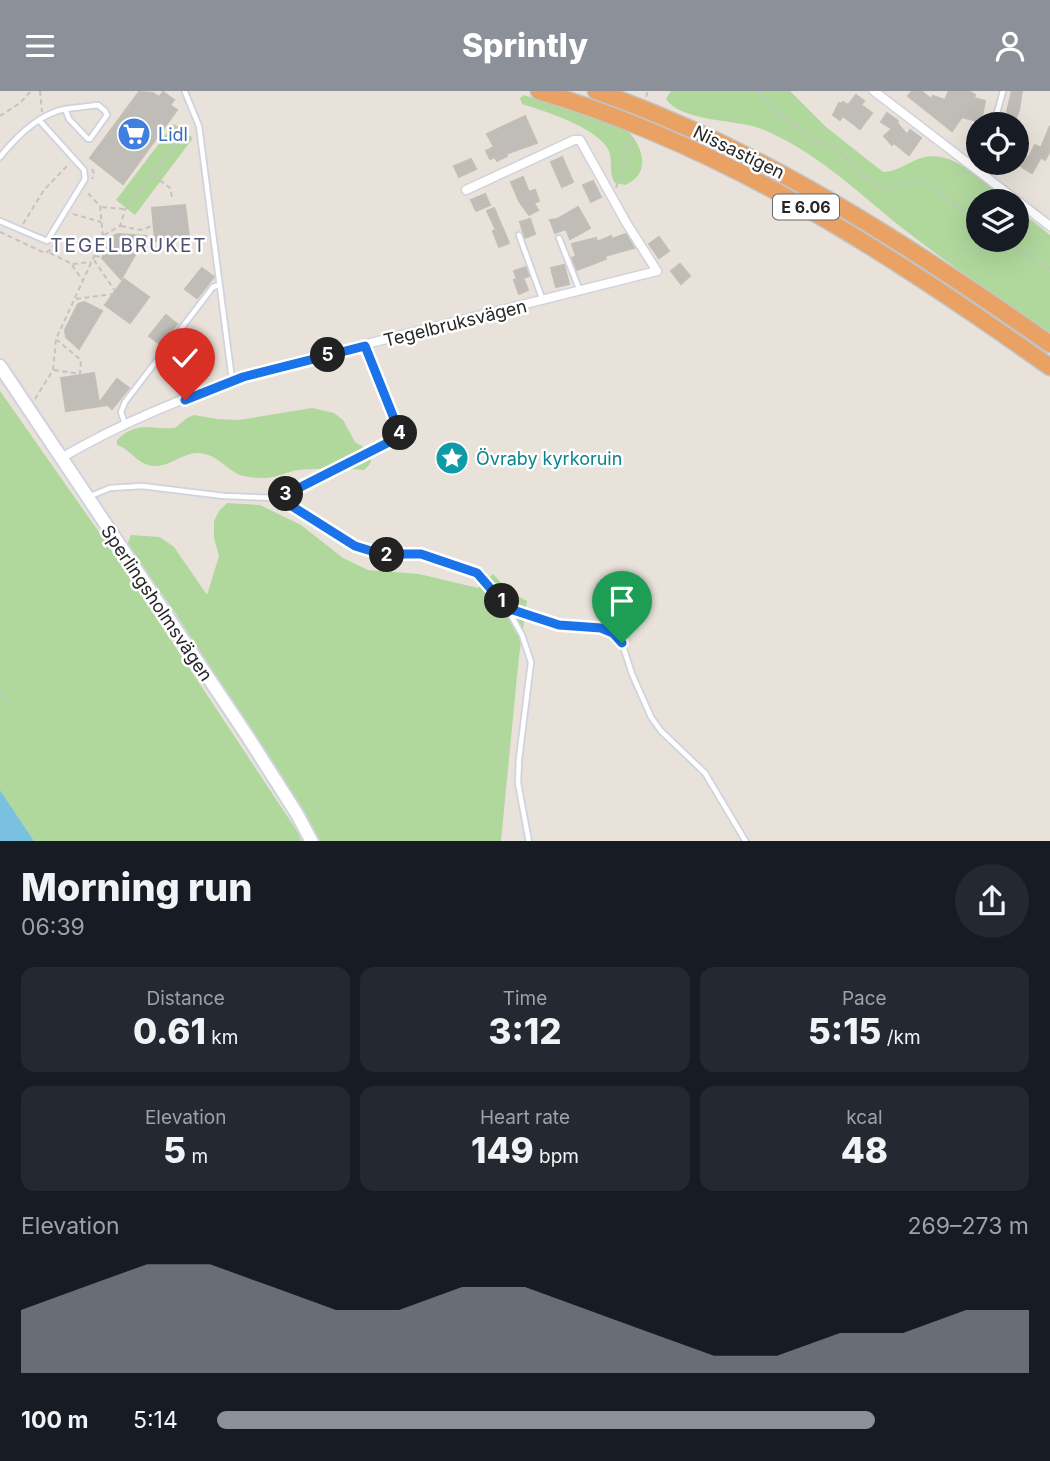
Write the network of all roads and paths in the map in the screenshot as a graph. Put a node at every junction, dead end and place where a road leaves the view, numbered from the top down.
1 (31, 91) edge
2 (40, 91) edge
3 (539, 91) edge
4 (596, 91) edge
5 (648, 91) edge
6 (758, 91) edge
7 (874, 91) edge
8 (1003, 91) edge
9 (185, 92) edge
10 (645, 101) dead end
11 (65, 109) junction
12 (40, 110) dead end
13 (997, 112) edge
14 (0, 117) edge
15 (39, 120) junction
16 (633, 134) dead end
17 (177, 142) dead end
18 (966, 155) edge
19 (0, 157) edge
20 (75, 160) junction
21 (90, 166) dead end
22 (151, 174) junction
23 (991, 175) edge
24 (466, 190) dead end
25 (611, 194) junction
26 (172, 197) dead end
27 (100, 206) junction
28 (125, 210) junction
29 (966, 212) edge
30 (72, 213) dead end
31 (0, 221) edge
32 (101, 222) junction
33 (120, 226) junction
34 (152, 226) dead end
35 (1050, 226) edge
36 (20, 230) junction
37 (0, 232) edge
38 (103, 235) junction
39 (519, 235) dead end
40 (58, 237) dead end
41 (559, 237) dead end
42 (86, 246) dead end
43 (97, 250) junction
44 (49, 251) junction
45 (1022, 252) edge
46 (102, 257) dead end
47 (93, 259) junction
48 (72, 264) junction
49 (1050, 269) edge
50 (83, 281) junction
51 (219, 285) junction
52 (580, 292) junction
53 (76, 299) junction
54 (543, 301) junction
55 (79, 303) dead end
56 (65, 331) dead end
57 (58, 333) junction
58 (56, 339) junction
59 (1050, 344) edge
60 (365, 346) junction
61 (0, 366) edge
62 (1050, 366) edge
63 (53, 370) junction
64 (232, 380) junction
65 (32, 403) dead end
66 (125, 424) junction
67 (401, 436) junction
68 (405, 446) dead end
69 (61, 458) junction
70 (87, 498) junction
71 (279, 498) junction
72 (513, 610) junction
73 (0, 693) edge
74 (10, 702) dead end
75 (311, 841) edge
76 (528, 841) edge
77 (745, 841) edge

1 - 14 path
2 - 12 path
3 - 62 highway, Nissastigen / E 6.06
4 - 59 highway, Nissastigen / E 6.06
5 - 10 path
6 - 29 path
7 - 18 street
8 - 13 lane
9 - 51 lane
11 - 11 lane
11 - 15 lane
15 - 19 lane
15 - 20 lane
16 - 25 path
17 - 22 path
20 - 36 path
20 - 36 lane
21 - 27 path
22 - 26 path
22 - 28 path
23 - 35 street
24 - 25 street
25 - 52 street, Tegelbruksvägen
27 - 28 path
27 - 32 path
28 - 33 path
30 - 32 path
31 - 36 lane
32 - 38 path
33 - 34 path
33 - 38 path
37 - 44 path
38 - 43 path
39 - 54 lane
40 - 44 path
41 - 52 lane
42 - 43 path
43 - 47 path
44 - 48 path
45 - 49 path
46 - 47 path
47 - 48 path
47 - 50 path
47 - 53 path
48 - 50 path
50 - 53 path
51 - 64 lane
51 - 66 lane
52 - 54 street, Tegelbruksvägen
53 - 55 path
53 - 57 path
54 - 60 street, Tegelbruksvägen
56 - 57 path
57 - 58 path
58 - 63 path
58 - 63 path
60 - 64 street, Tegelbruksvägen
60 - 67 lane
61 - 69 street, Sperlingsholmsvägen
63 - 65 path
64 - 66 street, Tegelbruksvägen
66 - 69 street, Tegelbruksvägen
67 - 68 lane
67 - 71 path
69 - 70 street, Sperlingsholmsvägen
70 - 71 lane
70 - 75 street, Sperlingsholmsvägen
71 - 72 lane
72 - 76 lane
72 - 77 lane
73 - 74 path

